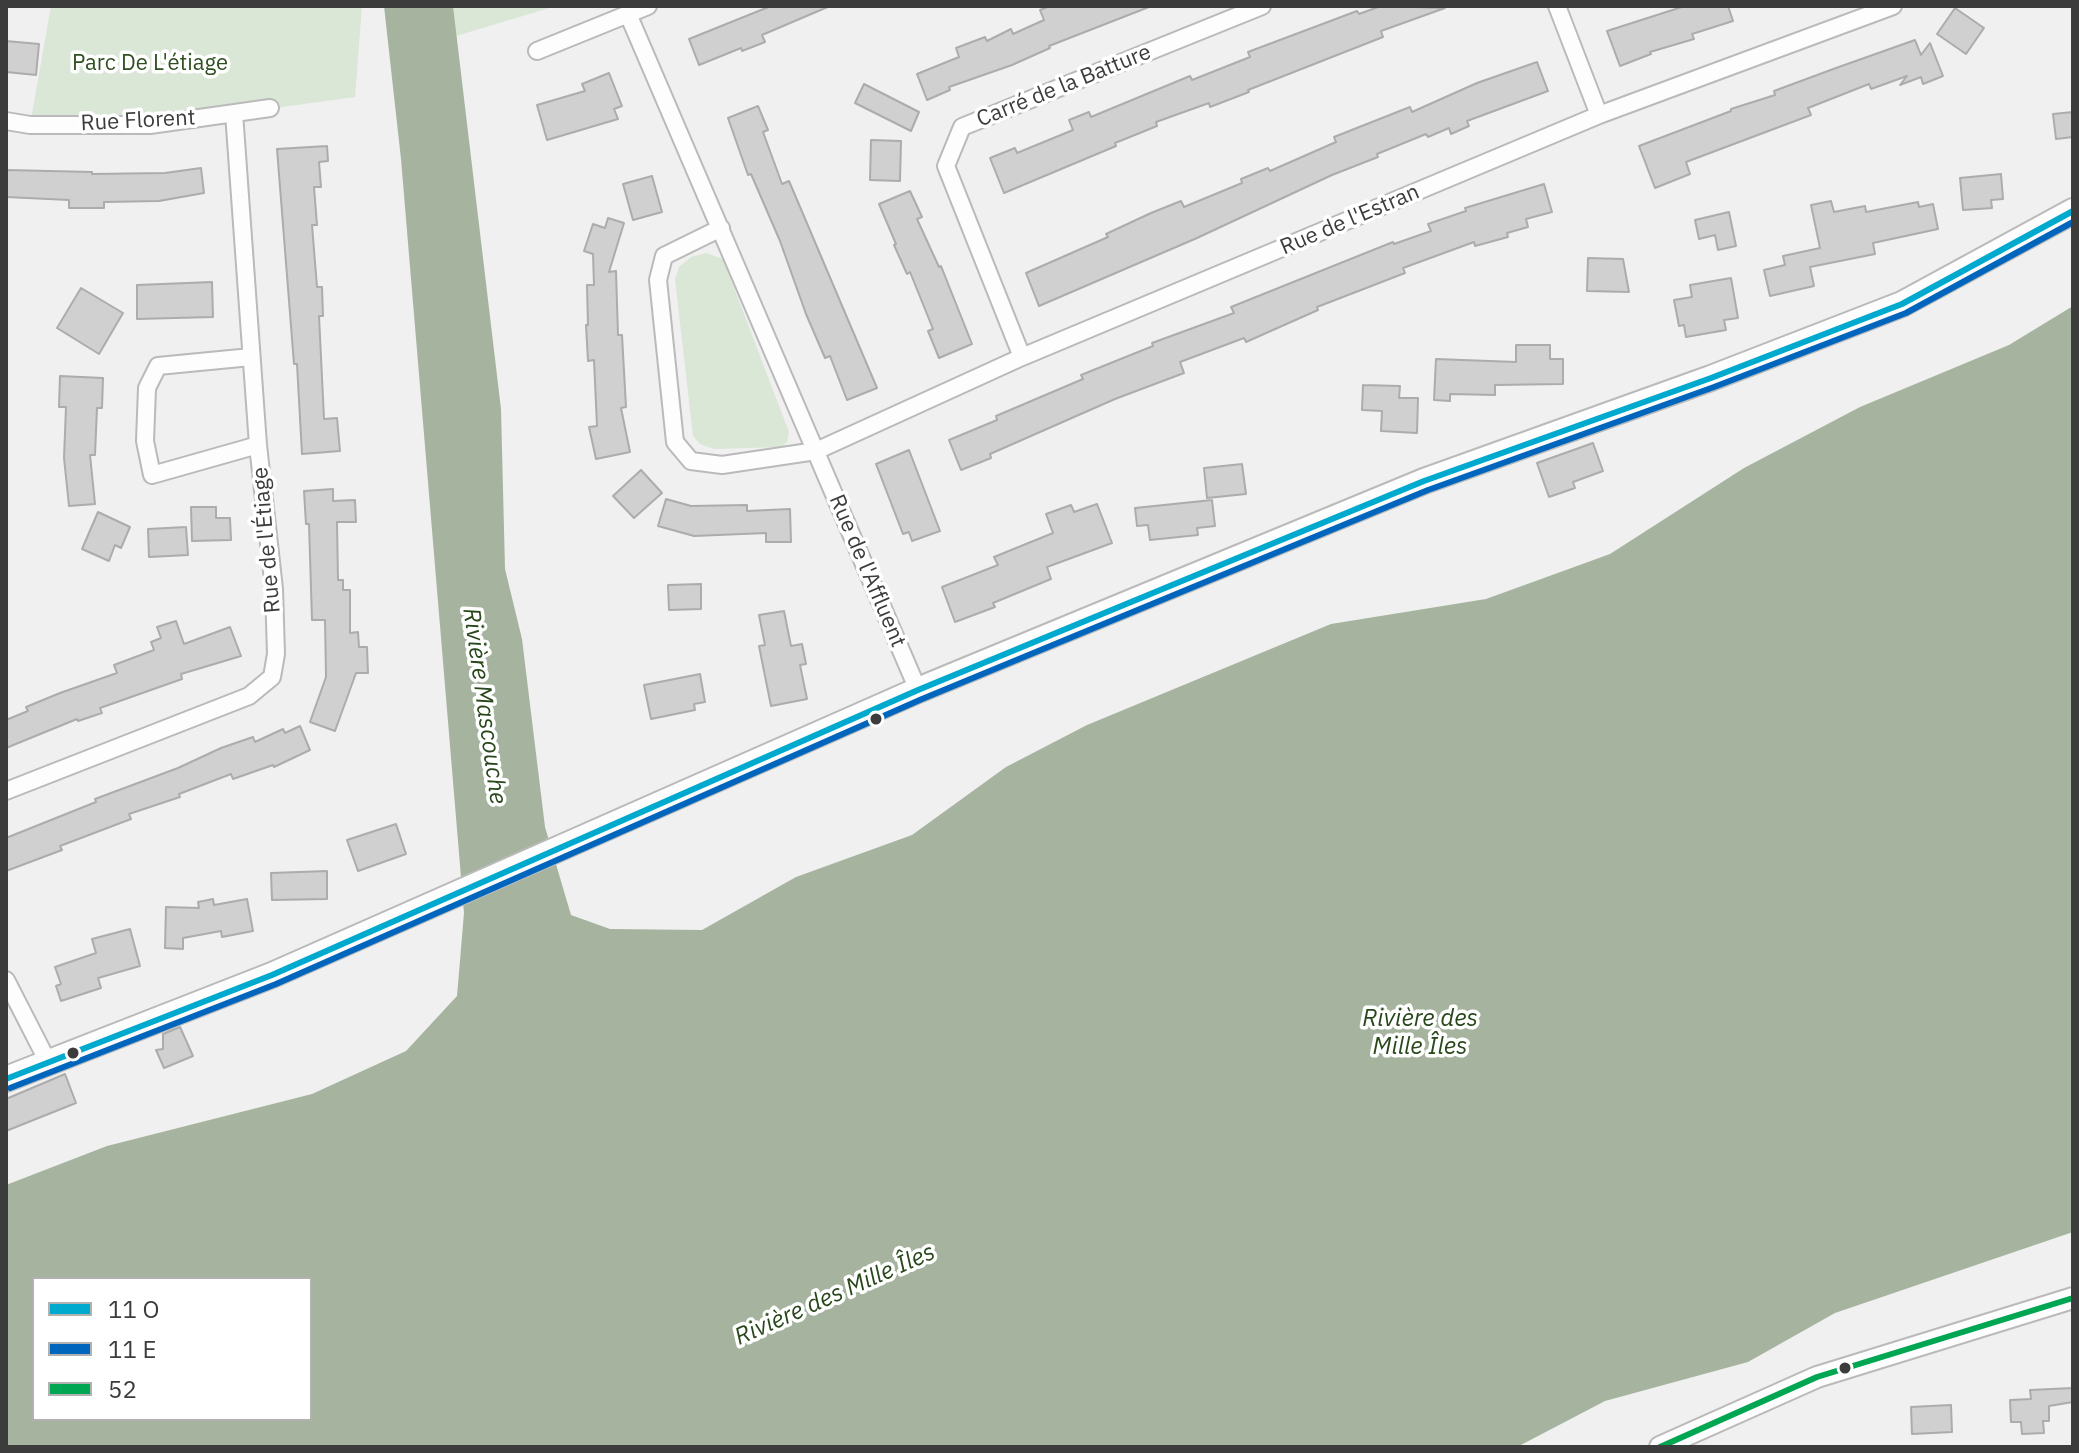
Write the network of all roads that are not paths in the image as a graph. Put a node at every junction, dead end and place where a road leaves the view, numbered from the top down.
1 (648, 6) edge
2 (1262, 6) edge
3 (1557, 6) edge
4 (1893, 6) edge
5 (628, 14) junction
6 (537, 51) dead end
7 (270, 108) dead end
8 (234, 113) junction
9 (1599, 115) junction
10 (6, 121) edge
11 (2073, 211) edge
12 (721, 228) junction
13 (251, 357) junction
14 (1022, 357) junction
15 (258, 445) junction
16 (816, 451) junction
17 (918, 690) junction
18 (6, 791) edge
19 (6, 980) edge
20 (48, 1062) junction
21 (6, 1079) edge
22 (2073, 1298) edge
23 (1660, 1447) edge

1 - 5 street
2 - 14 street, Carré de la Batture
3 - 9 street
4 - 9 street, Rue de l'Estran
5 - 6 street
5 - 12 street, Rue de l'Affluent
7 - 8 street, Rue Florent
8 - 10 street, Rue Florent
8 - 13 street, Rue de l'Étiage
9 - 14 street, Rue de l'Estran
11 - 17 main road
12 - 16 street, Rue de l'Affluent
12 - 16 street
13 - 15 street, Rue de l'Étiage
13 - 15 street
14 - 16 street, Rue de l'Estran
15 - 18 street, Rue de l'Étiage
16 - 17 street, Rue de l'Affluent
17 - 20 main road
19 - 20 street
20 - 21 main road
22 - 23 street

